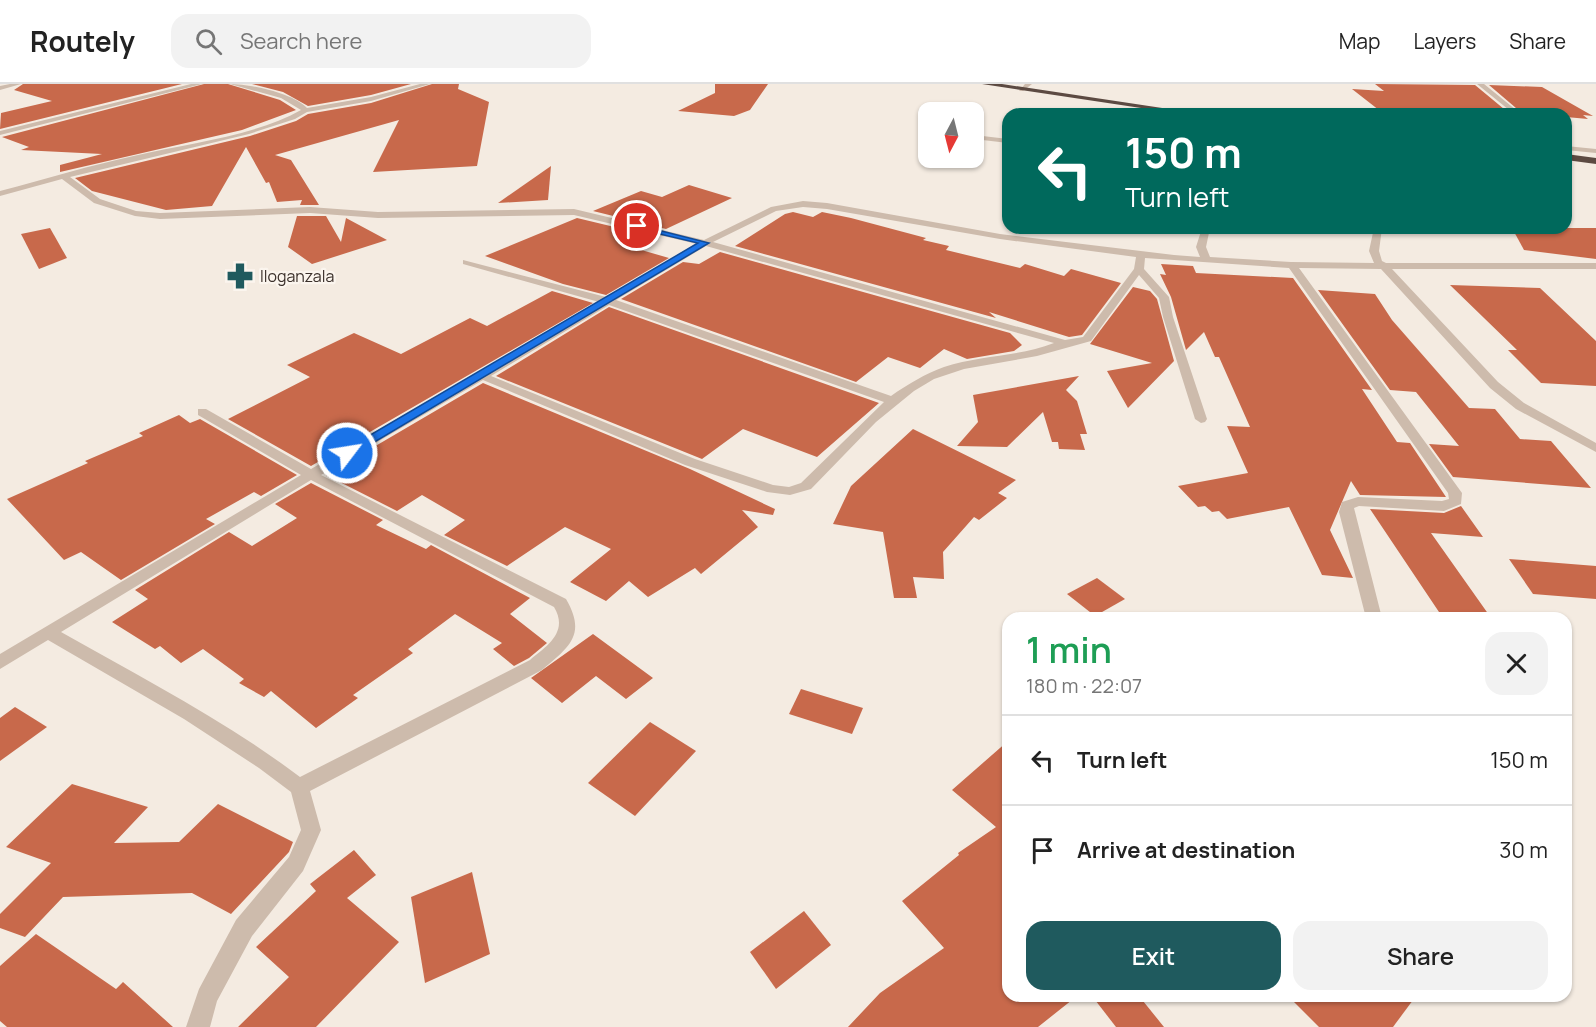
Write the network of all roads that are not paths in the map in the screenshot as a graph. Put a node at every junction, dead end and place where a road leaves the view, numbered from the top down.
1 (18, 84) edge
2 (199, 84) edge
3 (233, 84) edge
4 (427, 84) edge
5 (986, 84) edge
6 (1029, 84) edge
7 (1480, 84) edge
8 (0, 88) edge
9 (1020, 90) junction
10 (1154, 108) edge
11 (1510, 108) edge
12 (305, 110) junction
13 (0, 133) edge
14 (984, 138) edge
15 (1002, 140) edge
16 (1572, 149) edge
17 (1596, 151) edge
18 (1572, 159) edge
19 (1596, 161) edge
20 (64, 177) junction
21 (0, 194) edge
22 (1204, 234) edge
23 (1377, 234) edge
24 (705, 243) junction
25 (1141, 254) junction
26 (1206, 260) junction
27 (466, 262) dead end
28 (1292, 265) junction
29 (1381, 265) junction
30 (1596, 266) edge
31 (1139, 269) junction
32 (609, 302) junction
33 (1065, 343) junction
34 (482, 376) junction
35 (893, 401) junction
36 (202, 412) dead end
37 (1201, 419) dead end
38 (1596, 448) edge
39 (311, 475) junction
40 (1372, 612) edge
41 (47, 632) junction
42 (4, 655) edge
43 (299, 787) junction
44 (198, 1027) edge

1 - 8 street
2 - 13 street
3 - 12 street
4 - 12 street
5 - 9 highway
6 - 9 street
7 - 11 street
9 - 10 highway
12 - 20 street
14 - 15 street
16 - 17 street
18 - 19 highway
20 - 21 street
20 - 24 street
22 - 26 street
23 - 29 street
24 - 25 street
24 - 32 street
24 - 33 street
25 - 26 street
25 - 31 street
26 - 28 street
27 - 32 street
28 - 29 street
28 - 40 street
29 - 30 street
29 - 38 street
31 - 33 street
31 - 37 street
32 - 34 street
32 - 35 street
33 - 35 street
34 - 35 street
34 - 39 street
36 - 39 street
39 - 41 street
39 - 43 street
41 - 42 street
41 - 43 street
43 - 44 street

